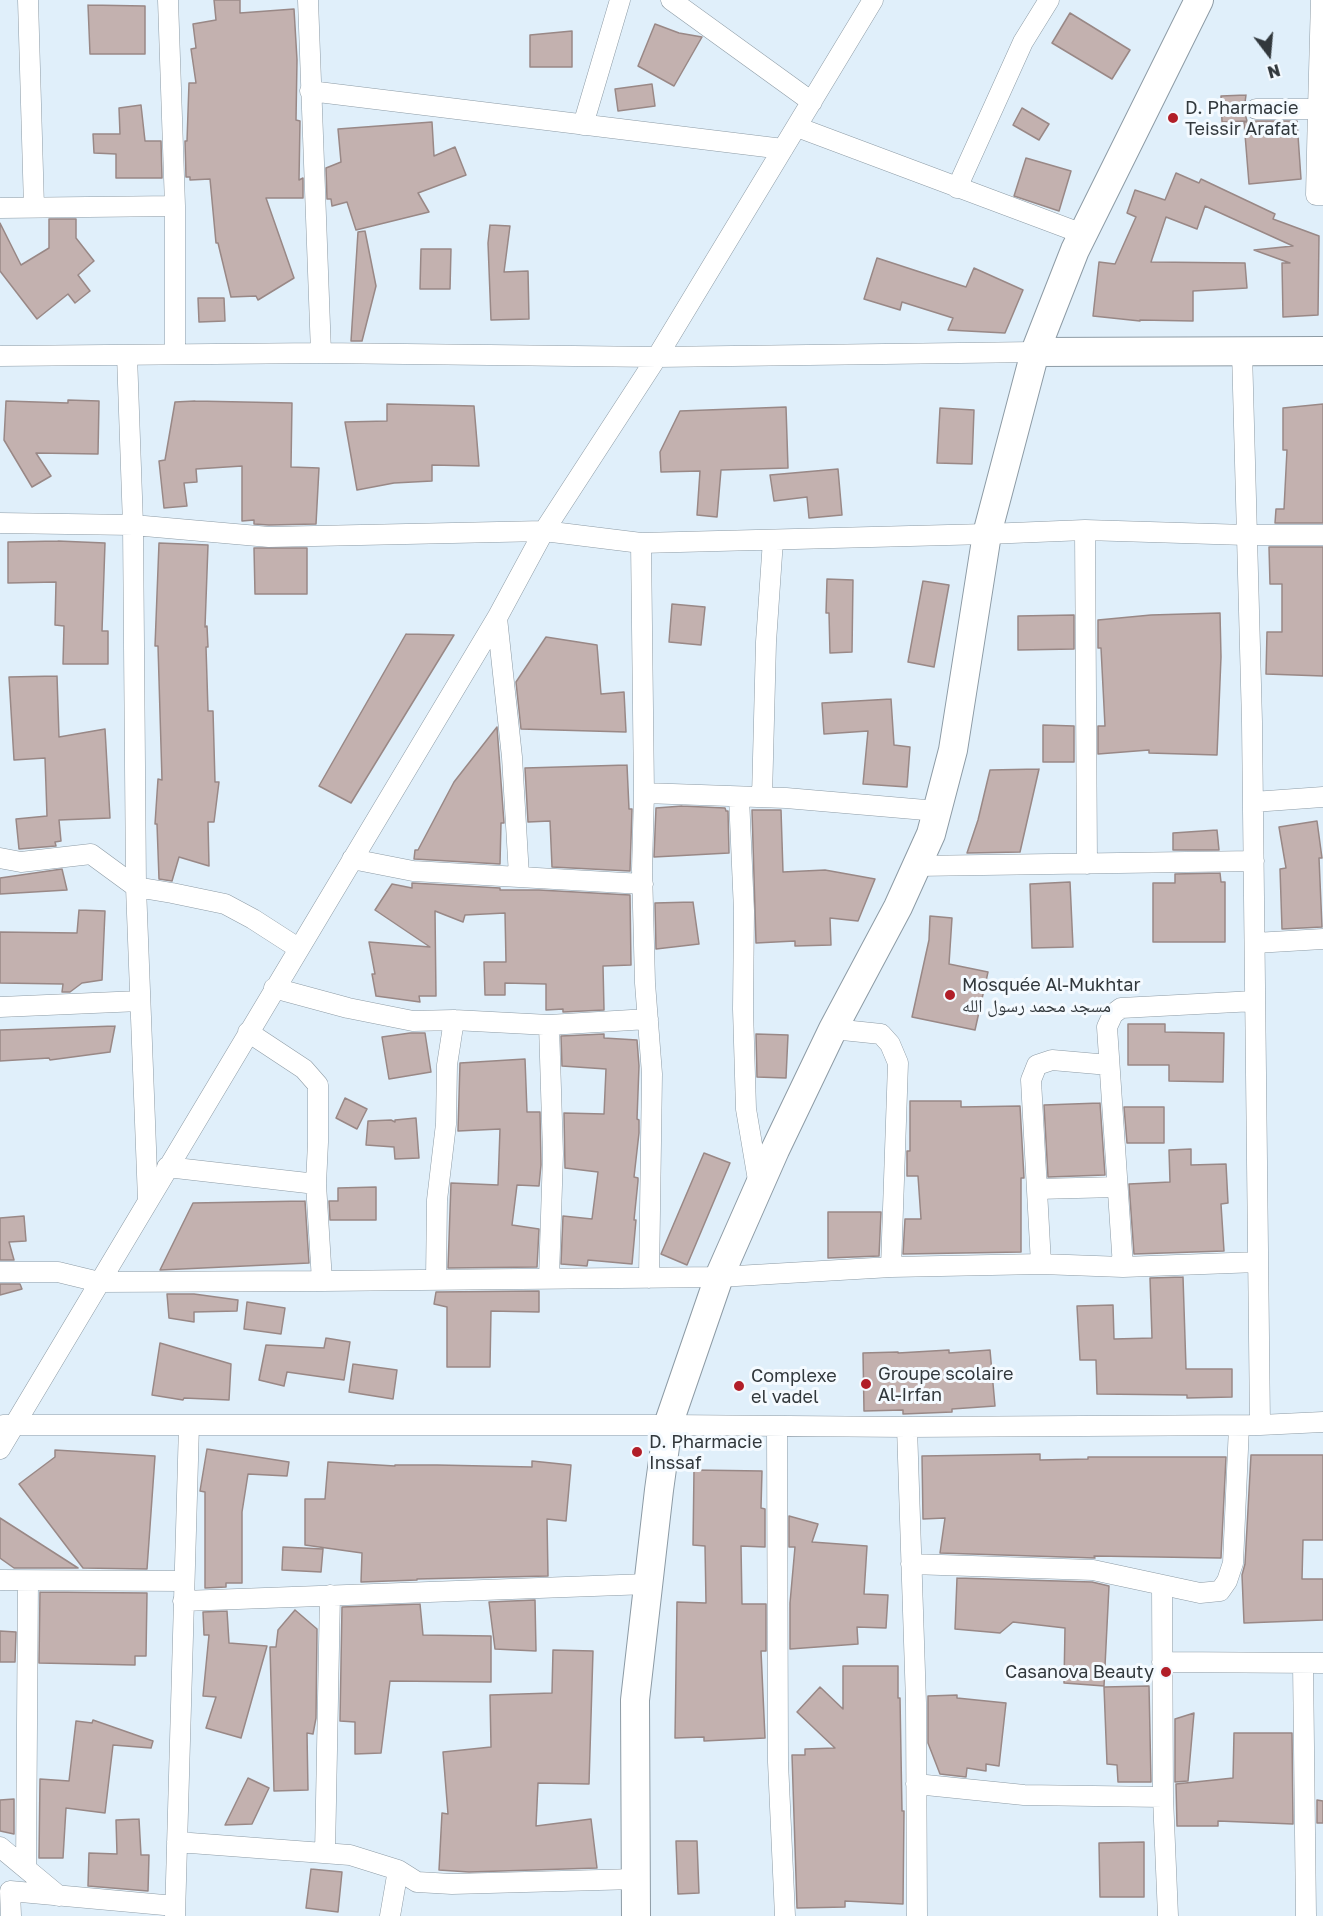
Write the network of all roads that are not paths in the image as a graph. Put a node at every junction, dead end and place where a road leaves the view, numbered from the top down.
1 (28, 0) edge
2 (168, 0) edge
3 (308, 0) edge
4 (620, 0) edge
5 (873, 0) edge
6 (1048, 0) edge
7 (1199, 0) edge
8 (1321, 0) edge
9 (680, 3) edge
10 (310, 92) junction
11 (812, 102) junction
12 (1318, 109) junction
13 (1256, 110) dead end
14 (583, 125) junction
15 (797, 128) junction
16 (783, 149) junction
17 (957, 188) junction
18 (1323, 195) edge
19 (175, 206) junction
20 (34, 207) junction
21 (0, 208) edge
22 (1083, 234) junction
23 (1242, 351) junction
24 (1323, 351) edge
25 (1035, 352) junction
26 (321, 353) junction
27 (175, 354) junction
28 (127, 355) junction
29 (0, 356) edge
30 (657, 357) junction
31 (0, 523) edge
32 (133, 525) junction
33 (1086, 530) junction
34 (544, 531) junction
35 (987, 534) junction
36 (1246, 535) junction
37 (1323, 535) edge
38 (773, 540) junction
39 (641, 543) junction
40 (497, 618) junction
41 (644, 793) junction
42 (739, 796) junction
43 (762, 797) junction
44 (1323, 797) edge
45 (1253, 802) junction
46 (937, 811) junction
47 (0, 858) edge
48 (352, 859) junction
49 (1254, 861) junction
50 (1086, 864) junction
51 (916, 866) junction
52 (519, 876) junction
53 (643, 884) junction
54 (136, 888) junction
55 (1323, 939) edge
56 (1255, 943) junction
57 (298, 948) junction
58 (274, 988) junction
59 (140, 1001) junction
60 (1256, 1001) junction
61 (0, 1007) edge
62 (648, 1018) junction
63 (454, 1020) junction
64 (549, 1025) junction
65 (833, 1029) junction
66 (248, 1032) junction
67 (1109, 1065) junction
68 (167, 1167) junction
69 (315, 1184) junction
70 (759, 1186) junction
71 (1117, 1187) junction
72 (1037, 1188) junction
73 (148, 1200) junction
74 (1258, 1262) junction
75 (1041, 1264) junction
76 (1123, 1267) junction
77 (891, 1268) junction
78 (0, 1272) edge
79 (719, 1276) junction
80 (549, 1278) junction
81 (649, 1278) junction
82 (436, 1279) junction
83 (322, 1281) junction
84 (99, 1282) junction
85 (1323, 1422) edge
86 (7, 1425) edge
87 (189, 1425) junction
88 (668, 1425) junction
89 (1239, 1425) junction
90 (1260, 1425) junction
91 (777, 1426) junction
92 (907, 1427) junction
93 (0, 1449) edge
94 (911, 1564) junction
95 (0, 1580) edge
96 (28, 1581) junction
97 (648, 1584) junction
98 (1162, 1585) junction
99 (183, 1591) junction
100 (330, 1595) junction
101 (1162, 1662) junction
102 (1303, 1663) junction
103 (1323, 1663) edge
104 (916, 1784) junction
105 (1314, 1794) edge
106 (1163, 1797) junction
107 (177, 1842) junction
108 (0, 1847) edge
109 (326, 1853) junction
110 (26, 1869) junction
111 (398, 1870) junction
112 (636, 1879) junction
113 (59, 1896) junction
114 (175, 1911) edge
115 (11, 1916) edge
116 (390, 1916) edge
117 (636, 1916) edge
118 (785, 1916) edge
119 (917, 1916) edge
120 (1168, 1916) edge
121 (1306, 1916) edge

1 - 20 street
2 - 19 street
3 - 10 street
4 - 14 street
5 - 11 street
6 - 17 street
7 - 22 street
8 - 12 street
9 - 11 street
10 - 14 street
10 - 26 street
11 - 15 street
12 - 13 street
12 - 18 street
14 - 16 street
15 - 16 street
15 - 17 street
16 - 30 street
17 - 22 street
19 - 20 street
19 - 27 street
20 - 21 street
22 - 25 street
23 - 24 street
23 - 25 street
23 - 36 street
25 - 30 street
25 - 35 street
26 - 27 street
26 - 30 street
27 - 28 street
28 - 29 street
28 - 32 street
30 - 34 street
31 - 32 street
32 - 34 street
32 - 54 street
33 - 35 street
33 - 36 street
33 - 50 street
34 - 39 street
34 - 40 street
35 - 38 street
35 - 46 street
36 - 37 street
36 - 45 street
38 - 39 street
38 - 43 street
39 - 41 street
40 - 48 street
40 - 52 street
41 - 42 street
41 - 53 street
42 - 43 street
42 - 70 street
43 - 46 street
44 - 45 street
45 - 49 street
46 - 51 street
47 - 54 street
48 - 52 street
48 - 57 street
49 - 50 street
49 - 56 street
50 - 51 street
51 - 65 street
52 - 53 street
53 - 62 street
54 - 57 street
54 - 59 street
55 - 56 street
56 - 60 street
57 - 58 street
58 - 63 street
58 - 66 street
59 - 61 street
59 - 73 street
60 - 67 street
60 - 74 street
62 - 64 street
62 - 81 street
63 - 64 street
63 - 82 street
64 - 80 street
65 - 70 street
65 - 77 street
66 - 68 street
66 - 69 street
67 - 71 street
67 - 72 street
68 - 69 street
68 - 73 street
69 - 83 street
70 - 79 street
71 - 72 street
71 - 76 street
72 - 75 street
73 - 84 street
74 - 76 street
74 - 90 street
75 - 76 street
75 - 77 street
77 - 79 street
78 - 84 street
79 - 81 street
79 - 88 street
80 - 81 street
80 - 82 street
82 - 83 street
83 - 84 street
84 - 86 street
85 - 90 street
86 - 87 street
86 - 93 street
87 - 88 street
87 - 99 street
88 - 91 street
88 - 97 street
89 - 90 street
89 - 92 street
89 - 98 street
91 - 92 street
91 - 118 street
92 - 94 street
94 - 98 street
94 - 104 street
95 - 96 street
96 - 99 street
96 - 110 street
97 - 100 street
97 - 112 street
98 - 101 street
99 - 100 street
99 - 107 street
100 - 109 street
101 - 102 street
101 - 106 street
102 - 103 street
102 - 105 street
104 - 106 street
104 - 119 street
105 - 121 street
106 - 120 street
107 - 109 street
107 - 114 street
108 - 110 street
109 - 111 street
110 - 113 street
111 - 112 street
111 - 116 street
112 - 117 street
113 - 114 street
113 - 115 street

